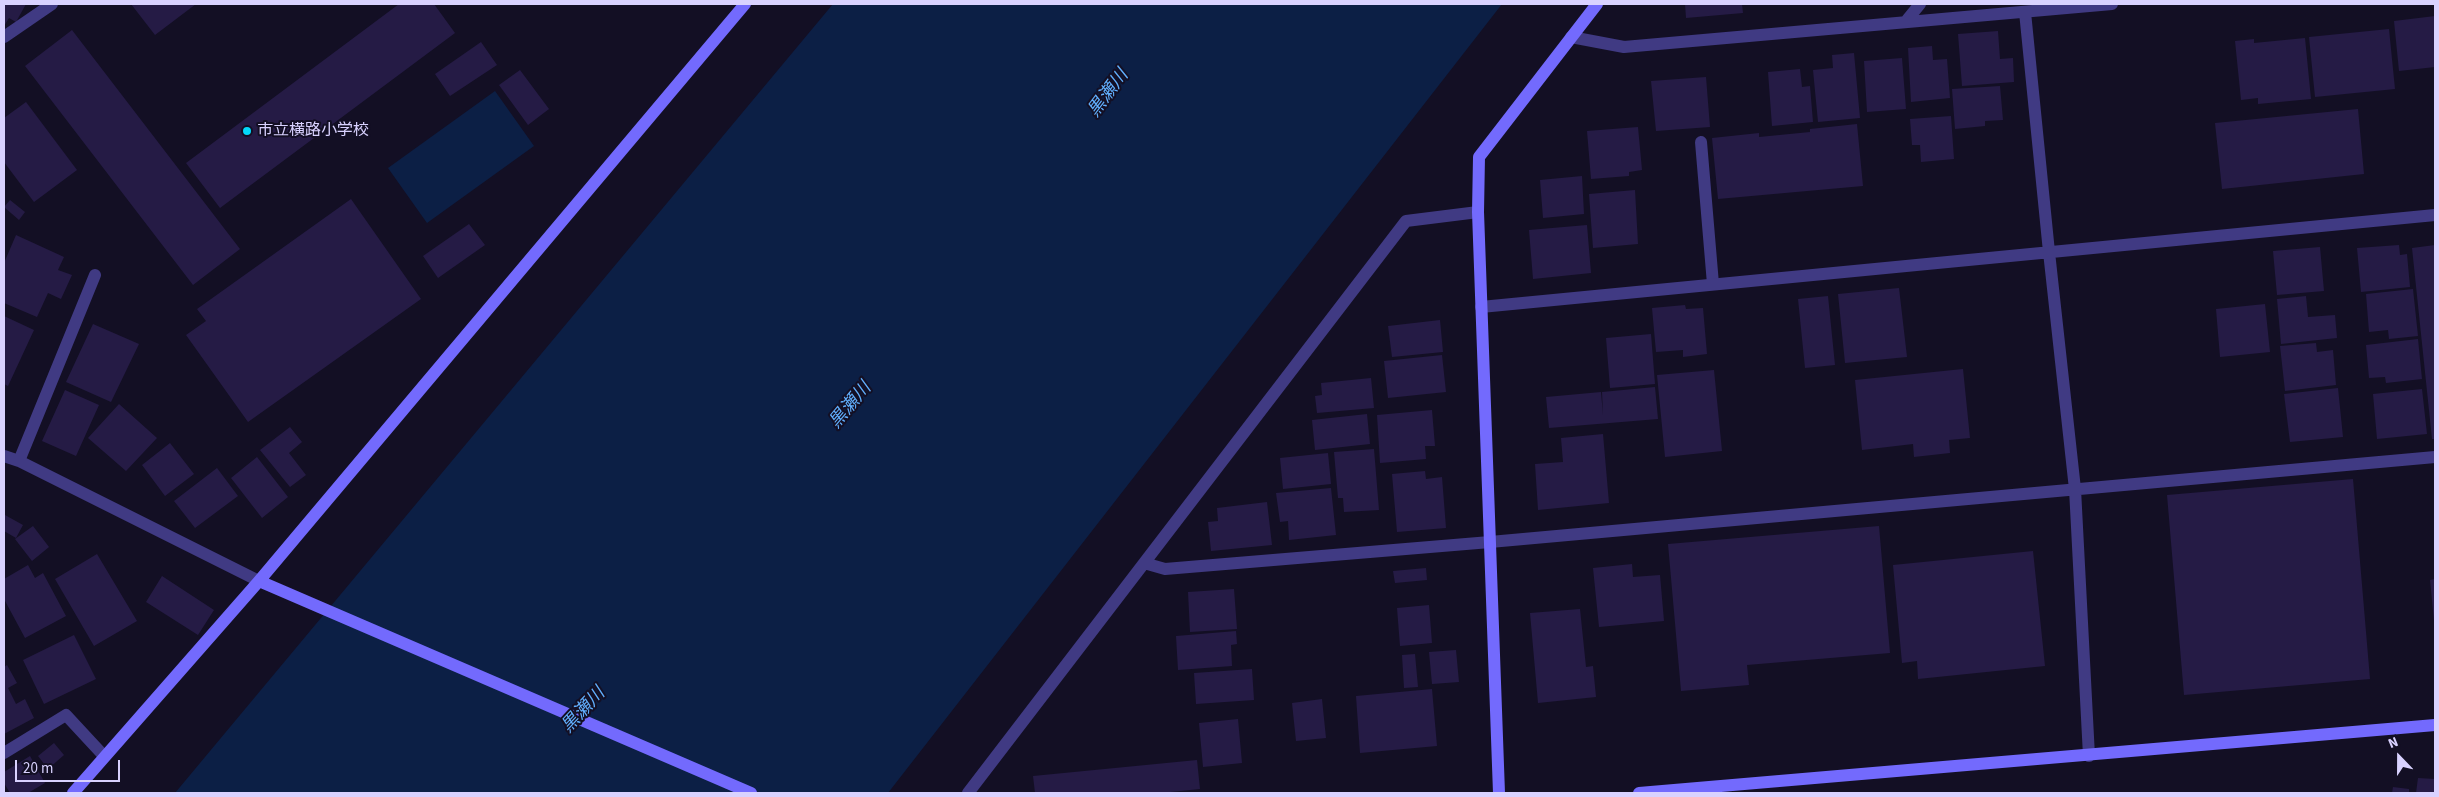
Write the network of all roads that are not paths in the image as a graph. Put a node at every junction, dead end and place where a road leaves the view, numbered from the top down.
1 (52, 4) edge
2 (745, 4) edge
3 (1597, 4) edge
4 (1920, 4) edge
5 (2112, 4) edge
6 (2026, 12) junction
7 (1907, 20) junction
8 (4, 37) edge
9 (1571, 37) junction
10 (1700, 142) dead end
11 (1478, 212) junction
12 (2435, 215) edge
13 (2049, 252) junction
14 (95, 275) dead end
15 (1713, 284) junction
16 (1481, 307) junction
17 (4, 456) edge
18 (2435, 456) edge
19 (19, 462) junction
20 (2075, 489) junction
21 (1490, 542) junction
22 (1144, 563) junction
23 (259, 581) junction
24 (2435, 725) edge
25 (4, 753) edge
26 (104, 756) junction
27 (2088, 756) junction
28 (72, 793) edge
29 (751, 793) edge
30 (968, 793) edge
31 (1499, 793) edge
32 (1639, 793) edge

1 - 8 street
2 - 23 street
3 - 9 street
4 - 7 street
5 - 6 street
6 - 7 street
6 - 13 street
7 - 9 street
9 - 11 street
10 - 15 street
11 - 16 street
11 - 22 street
12 - 13 street
13 - 15 street
13 - 20 street
14 - 19 street
15 - 16 street
16 - 21 street
17 - 19 street
18 - 20 street
19 - 23 street
20 - 21 street
20 - 27 street
21 - 22 street
21 - 31 street
22 - 30 street
23 - 26 street
23 - 29 street
24 - 27 street
25 - 26 street
26 - 28 street
27 - 32 street

